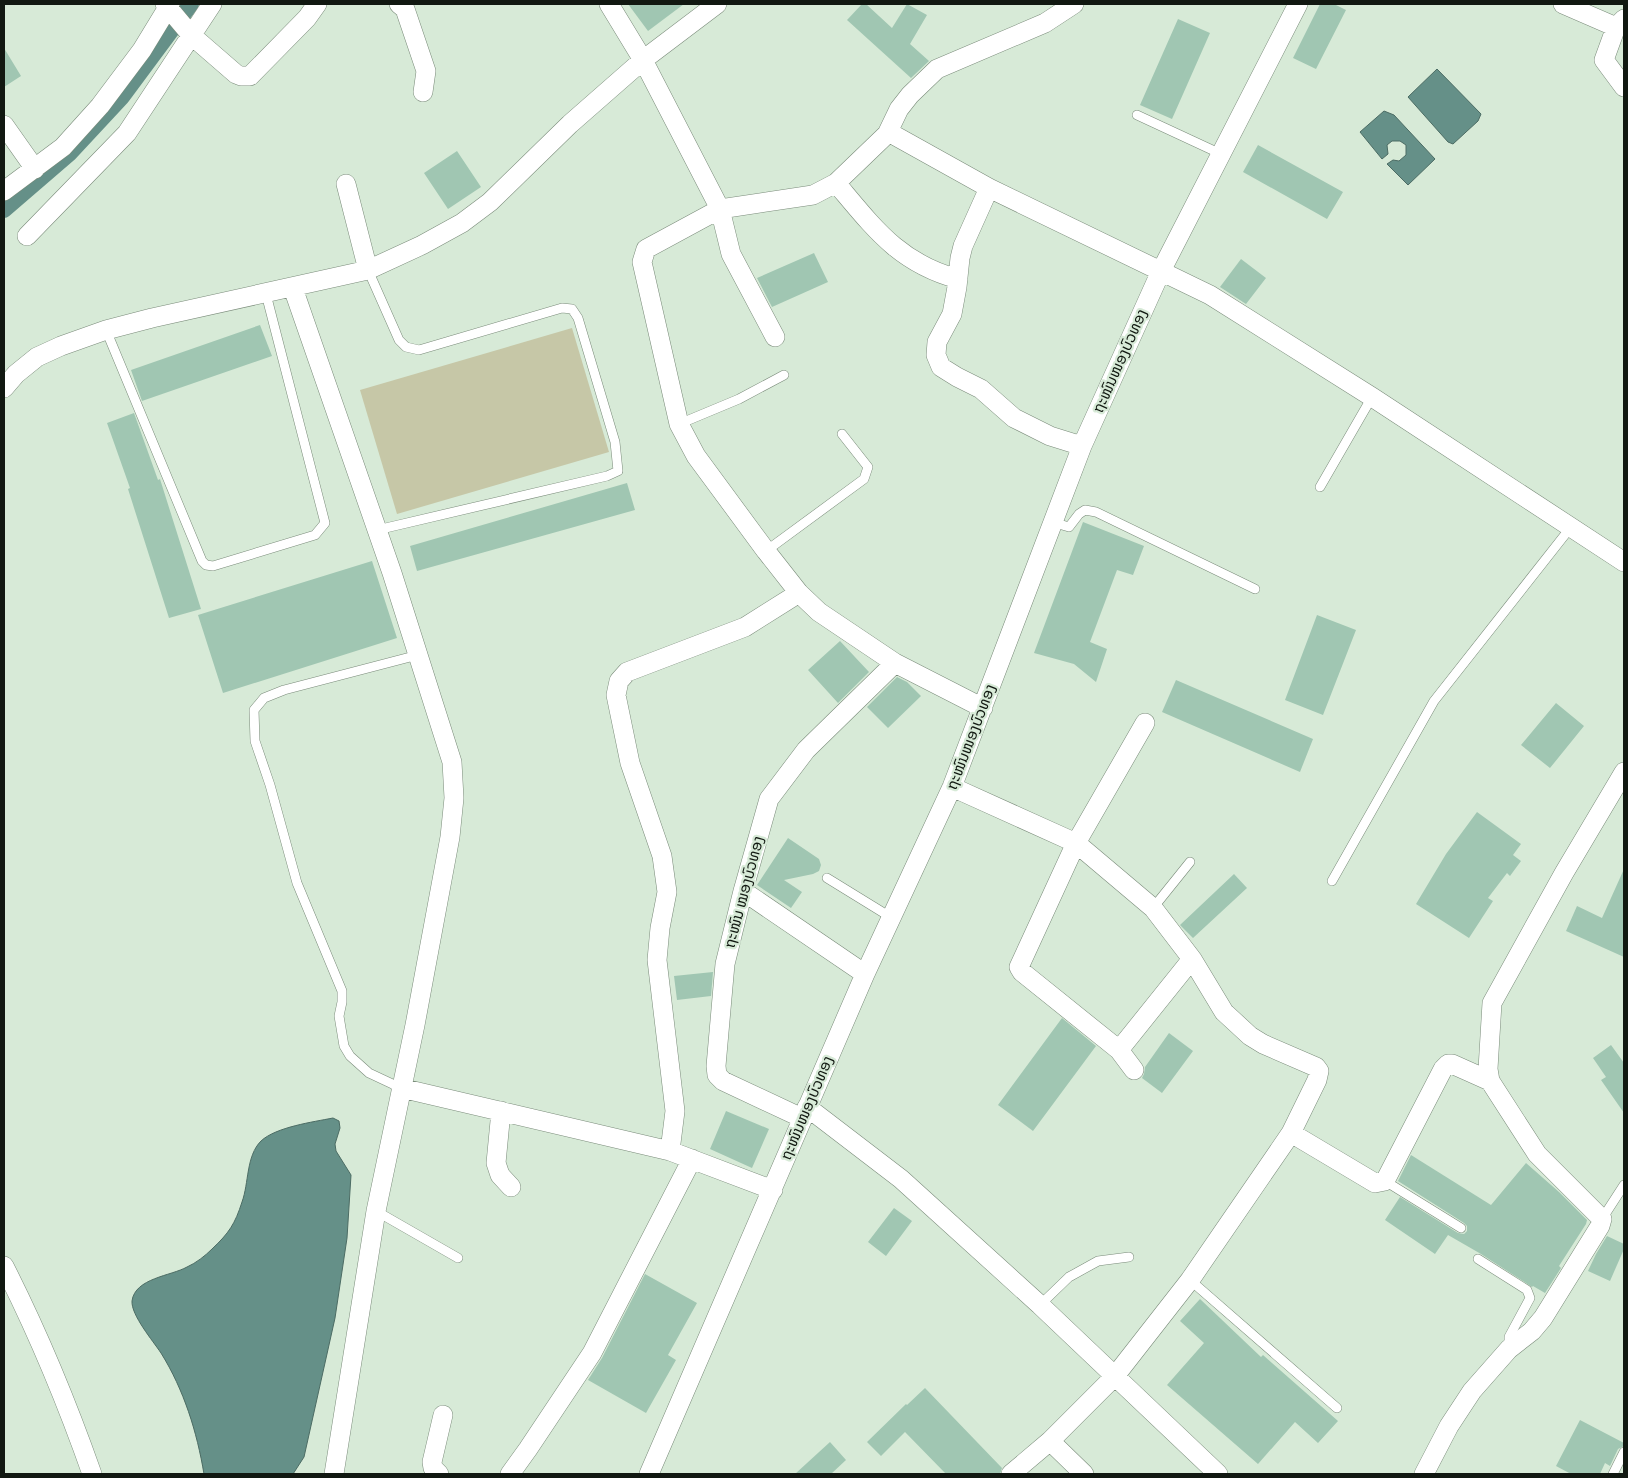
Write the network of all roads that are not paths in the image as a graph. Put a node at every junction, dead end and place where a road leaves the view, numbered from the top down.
1 (212, 4) edge
2 (317, 4) edge
3 (398, 4) edge
4 (610, 4) edge
5 (717, 4) edge
6 (1074, 4) edge
7 (1298, 4) edge
8 (1563, 4) edge
9 (169, 7) edge
10 (1620, 23) edge
11 (189, 32) junction
12 (643, 60) junction
13 (1624, 87) edge
14 (423, 92) dead end
15 (1137, 115) dead end
16 (4, 125) edge
17 (887, 134) junction
18 (1221, 154) junction
19 (35, 169) junction
20 (836, 183) junction
21 (346, 184) dead end
22 (990, 188) junction
23 (4, 191) edge
24 (720, 209) junction
25 (27, 236) dead end
26 (368, 270) junction
27 (1161, 272) junction
28 (958, 279) junction
29 (293, 288) junction
30 (266, 294) junction
31 (106, 330) junction
32 (775, 337) dead end
33 (784, 375) dead end
34 (4, 388) edge
35 (1372, 397) junction
36 (679, 424) junction
37 (842, 434) dead end
38 (1082, 446) junction
39 (1320, 487) dead end
40 (1052, 522) junction
41 (1571, 527) junction
42 (377, 530) junction
43 (766, 551) junction
44 (1624, 562) edge
45 (1255, 589) dead end
46 (799, 593) junction
47 (418, 655) junction
48 (895, 663) junction
49 (983, 708) junction
50 (1145, 723) dead end
51 (1624, 772) edge
52 (952, 787) junction
53 (1076, 844) junction
54 (1190, 862) dead end
55 (827, 878) dead end
56 (1332, 881) dead end
57 (743, 891) junction
58 (1153, 908) junction
59 (892, 918) junction
60 (1192, 960) junction
61 (865, 974) junction
62 (1119, 1050) junction
63 (1134, 1070) dead end
64 (1490, 1081) junction
65 (400, 1088) junction
66 (502, 1111) junction
67 (804, 1113) junction
68 (1291, 1133) junction
69 (670, 1151) junction
70 (692, 1159) junction
71 (1385, 1181) junction
72 (1624, 1185) edge
73 (511, 1187) dead end
74 (773, 1190) junction
75 (376, 1211) junction
76 (1602, 1219) junction
77 (1461, 1228) dead end
78 (1129, 1257) dead end
79 (458, 1258) dead end
80 (1478, 1259) dead end
81 (4, 1266) edge
82 (1190, 1280) junction
83 (1040, 1305) junction
84 (1509, 1349) junction
85 (1116, 1376) junction
86 (1337, 1408) dead end
87 (443, 1415) dead end
88 (1050, 1440) junction
89 (1624, 1452) edge
90 (92, 1474) edge
91 (334, 1474) edge
92 (439, 1474) edge
93 (510, 1474) edge
94 (649, 1474) edge
95 (1011, 1474) edge
96 (1084, 1474) edge
97 (1218, 1474) edge
98 (1424, 1474) edge
99 (1613, 1474) edge

1 - 11 street
2 - 11 street
3 - 14 street
4 - 12 street
5 - 12 street
6 - 17 street
7 - 18 street, ຖະໜົນໜອງບົວທອງ
8 - 10 street
9 - 11 street
9 - 19 street
10 - 13 street
11 - 25 street
12 - 24 street
12 - 26 street
15 - 18 lane
16 - 19 street
17 - 20 street
17 - 22 street
18 - 27 street, ຖະໜົນໜອງບົວທອງ
19 - 23 street
20 - 24 street
20 - 28 street
21 - 26 street
22 - 27 street
22 - 28 street
24 - 32 street
24 - 36 street
26 - 29 street
26 - 42 lane
27 - 35 street
27 - 38 street, ຖະໜົນໜອງບົວທອງ
28 - 38 street
29 - 30 street
29 - 42 street
30 - 31 street
30 - 31 lane
31 - 34 street
33 - 36 lane
35 - 39 lane
35 - 41 street
36 - 43 street
37 - 43 lane
38 - 40 street, ຖະໜົນໜອງບົວທອງ
40 - 45 lane
40 - 49 street, ຖະໜົນໜອງບົວທອງ
41 - 44 street
41 - 56 lane
42 - 47 street
43 - 46 street
46 - 48 street
46 - 69 street
47 - 65 street
47 - 65 lane
48 - 49 street
48 - 57 street, ຖະໜົນ ໝອງບົວທອງ
49 - 52 street, ຖະໜົນໜອງບົວທອງ
50 - 53 street
51 - 64 street
52 - 53 street
52 - 59 street, ຖະໜົນໜອງບົວທອງ
53 - 58 street
53 - 62 street
54 - 58 lane
55 - 59 lane
57 - 61 street
57 - 67 street, ຖະໜົນ ໝອງບົວທອງ
58 - 60 street
59 - 61 street, ຖະໜົນໜອງບົວທອງ
60 - 62 street
60 - 68 street
61 - 67 street, ຖະໜົນໜອງບົວທອງ
62 - 63 street
64 - 71 street
64 - 76 street
65 - 66 street
65 - 75 street
66 - 69 street
66 - 73 street
67 - 74 street, ຖະໜົນໜອງບົວທອງ
67 - 83 street
68 - 71 street
68 - 82 street
69 - 70 street
70 - 74 street
70 - 93 street
71 - 77 lane
72 - 76 lane
74 - 94 street, ຖະໜົນໜອງບົວທອງ
75 - 79 lane
75 - 91 street
76 - 84 street
78 - 83 lane
80 - 84 lane
81 - 90 street
82 - 85 street
82 - 86 lane
83 - 85 street
84 - 98 street
85 - 88 street
85 - 97 street
87 - 92 street
88 - 95 street
88 - 96 street
89 - 99 lane

